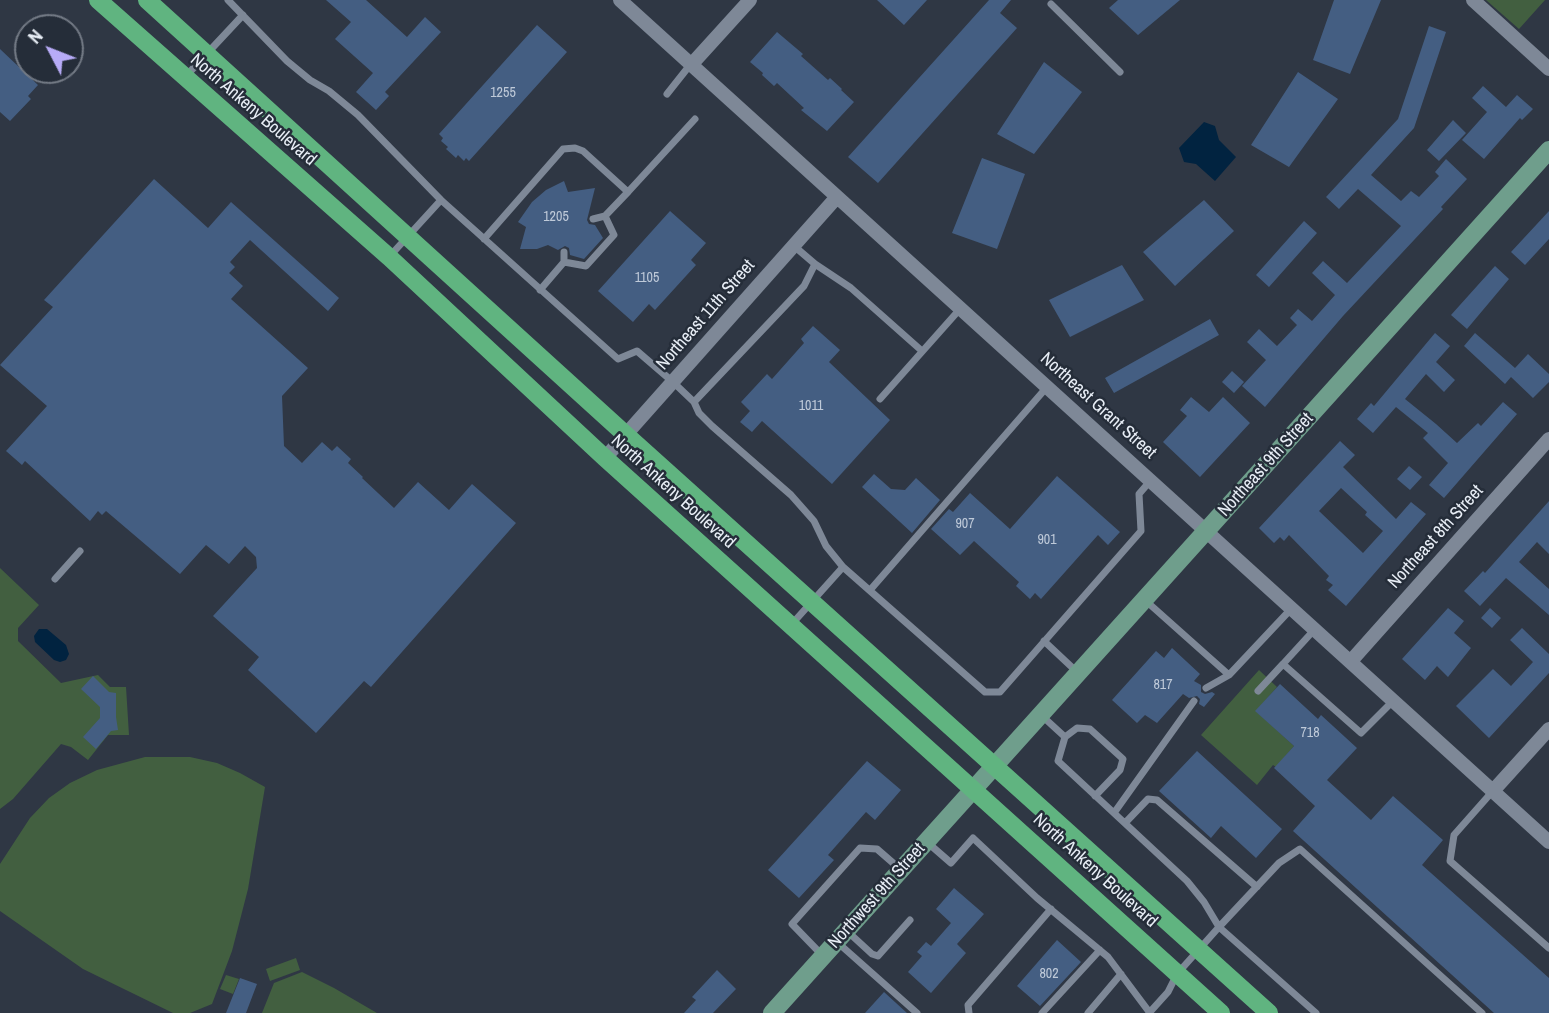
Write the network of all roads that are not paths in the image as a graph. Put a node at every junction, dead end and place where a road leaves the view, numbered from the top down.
1 (98, 0) edge
2 (147, 0) edge
3 (620, 0) edge
4 (750, 0) edge
5 (1473, 0) edge
6 (233, 2) edge
7 (1051, 4) dead end
8 (243, 15) junction
9 (206, 53) junction
10 (691, 65) junction
11 (1549, 69) edge
12 (1120, 72) dead end
13 (184, 78) junction
14 (667, 94) dead end
15 (695, 120) dead end
16 (1549, 150) edge
17 (628, 192) junction
18 (836, 198) junction
19 (441, 200) junction
20 (605, 216) junction
21 (593, 219) dead end
22 (409, 236) junction
23 (484, 239) junction
24 (794, 246) junction
25 (564, 252) dead end
26 (389, 257) junction
27 (564, 262) junction
28 (815, 264) junction
29 (540, 290) junction
30 (960, 309) junction
31 (922, 351) junction
32 (673, 382) junction
33 (1047, 386) junction
34 (880, 399) dead end
35 (694, 402) junction
36 (626, 435) junction
37 (1549, 439) edge
38 (605, 458) junction
39 (1151, 480) junction
40 (1207, 531) junction
41 (80, 551) dead end
42 (843, 567) junction
43 (55, 579) dead end
44 (871, 589) junction
45 (1144, 600) junction
46 (812, 603) junction
47 (1292, 608) junction
48 (790, 625) junction
49 (1315, 629) junction
50 (1044, 641) junction
51 (1351, 661) junction
52 (1283, 664) junction
53 (1078, 673) junction
54 (1229, 675) junction
55 (1206, 688) dead end
56 (1258, 691) dead end
57 (1394, 700) junction
58 (1194, 701) dead end
59 (1040, 714) junction
60 (1549, 729) edge
61 (1065, 737) junction
62 (983, 778) junction
63 (1492, 792) junction
64 (1096, 796) junction
65 (1114, 813) junction
66 (1125, 823) junction
67 (926, 841) junction
68 (1549, 842) edge
69 (901, 869) junction
70 (1256, 887) junction
71 (1051, 909) junction
72 (910, 920) dead end
73 (1219, 927) junction
74 (841, 936) junction
75 (1549, 948) edge
76 (1100, 950) junction
77 (1199, 950) junction
78 (823, 957) junction
79 (1121, 974) junction
80 (1178, 974) junction
81 (1477, 1011) edge
82 (772, 1013) edge
83 (917, 1013) edge
84 (969, 1013) edge
85 (1042, 1013) edge
86 (1088, 1013) edge
87 (1149, 1013) edge
88 (1221, 1013) edge
89 (1269, 1013) edge
90 (1316, 1013) edge

1 - 13 main road, North Ankeny Boulevard
2 - 9 main road, North Ankeny Boulevard
3 - 10 street, Northeast Grant Street
4 - 10 street
5 - 11 street
6 - 8 lane
7 - 12 lane
8 - 9 lane
8 - 19 lane
9 - 13 lane
9 - 22 main road, North Ankeny Boulevard
10 - 14 lane
10 - 18 street, Northeast Grant Street
13 - 26 main road, North Ankeny Boulevard
15 - 17 lane
16 - 40 street, Northeast 9th Street
17 - 20 lane
17 - 23 lane
18 - 24 street, Northeast 11th Street
18 - 30 street, Northeast Grant Street
19 - 22 lane
19 - 23 lane
20 - 21 lane
20 - 27 lane
22 - 26 lane
22 - 36 main road, North Ankeny Boulevard
23 - 29 lane
24 - 28 lane
24 - 32 street, Northeast 11th Street
25 - 27 lane
26 - 38 main road, North Ankeny Boulevard
27 - 29 lane
28 - 31 lane
28 - 35 lane
29 - 32 lane
30 - 31 lane
30 - 33 street, Northeast Grant Street
31 - 34 lane
32 - 35 lane
32 - 36 street, Northeast 11th Street
33 - 39 street, Northeast Grant Street
33 - 44 lane
35 - 42 lane
36 - 38 street, Northeast 11th Street
36 - 46 main road, North Ankeny Boulevard
37 - 51 street, Northeast 8th Street
38 - 48 main road, North Ankeny Boulevard
39 - 40 street, Northeast Grant Street
39 - 50 lane
40 - 45 street, Northeast 9th Street
40 - 47 street, Northeast Grant Street
41 - 43 lane
42 - 44 lane
42 - 46 lane
44 - 50 lane
45 - 53 street, Northeast 9th Street
45 - 54 lane
46 - 48 lane
46 - 62 main road, North Ankeny Boulevard
47 - 49 street, Northeast Grant Street
47 - 54 lane
48 - 62 main road, North Ankeny Boulevard
49 - 51 street, Northeast Grant Street
49 - 52 lane
50 - 53 lane
51 - 57 street, Northeast Grant Street
52 - 56 lane
52 - 57 lane
53 - 59 street, Northeast 9th Street
54 - 55 lane
57 - 63 street, Northeast Grant Street
58 - 65 lane
59 - 61 lane
59 - 62 street, Northeast 9th Street
60 - 63 street
61 - 64 lane
61 - 64 lane
62 - 67 street, Northwest 9th Street
62 - 77 main road, North Ankeny Boulevard
62 - 80 main road, North Ankeny Boulevard
63 - 68 street, Northeast Grant Street
63 - 75 lane
64 - 65 lane
65 - 66 lane
66 - 70 lane
66 - 73 lane
67 - 69 street, Northwest 9th Street
67 - 71 lane
69 - 74 street, Northwest 9th Street
69 - 78 lane
70 - 73 lane
70 - 81 lane
71 - 76 lane
71 - 84 lane
72 - 74 lane
73 - 77 lane
73 - 90 lane
74 - 78 street, Northwest 9th Street
74 - 83 lane
76 - 79 lane
76 - 85 lane
77 - 80 lane
77 - 89 main road, North Ankeny Boulevard
78 - 82 street, Northwest 9th Street
79 - 86 lane
79 - 87 lane
80 - 87 lane
80 - 88 main road, North Ankeny Boulevard

